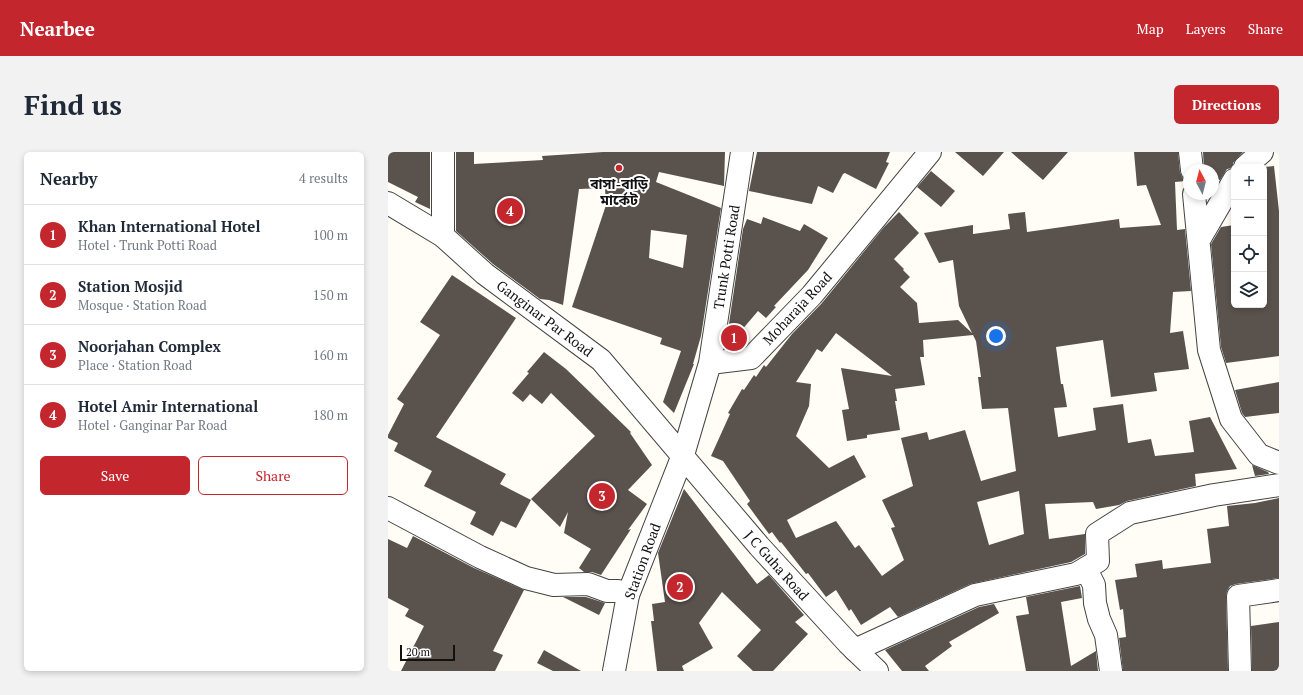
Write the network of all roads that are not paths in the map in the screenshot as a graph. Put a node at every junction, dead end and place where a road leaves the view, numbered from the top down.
1 (443, 152) edge
2 (742, 152) edge
3 (930, 152) edge
4 (1190, 152) edge
5 (1262, 152) edge
6 (1191, 164) edge
7 (1248, 164) edge
8 (1231, 185) edge
9 (1195, 200) edge
10 (388, 203) edge
11 (443, 236) junction
12 (1199, 240) junction
13 (710, 363) junction
14 (683, 455) junction
15 (1279, 463) edge
16 (1279, 485) edge
17 (388, 508) edge
18 (1086, 568) junction
19 (1279, 590) edge
20 (628, 595) junction
21 (855, 650) junction
22 (614, 671) edge
23 (877, 671) edge
24 (1111, 671) edge
25 (1240, 671) edge

1 - 11 street
2 - 13 street, Trunk Potti Road
3 - 13 street, Moharaja Road
4 - 6 street
5 - 7 street
8 - 12 street
9 - 12 street
10 - 11 street, Ganginar Par Road
11 - 14 street, Ganginar Par Road
12 - 15 street
13 - 14 street
14 - 20 street, Station Road
14 - 21 street, J C Guha Road
16 - 18 street
17 - 20 street
18 - 21 street
18 - 24 street
19 - 25 street
20 - 22 street, Station Road
21 - 23 street, J C Guha Road

